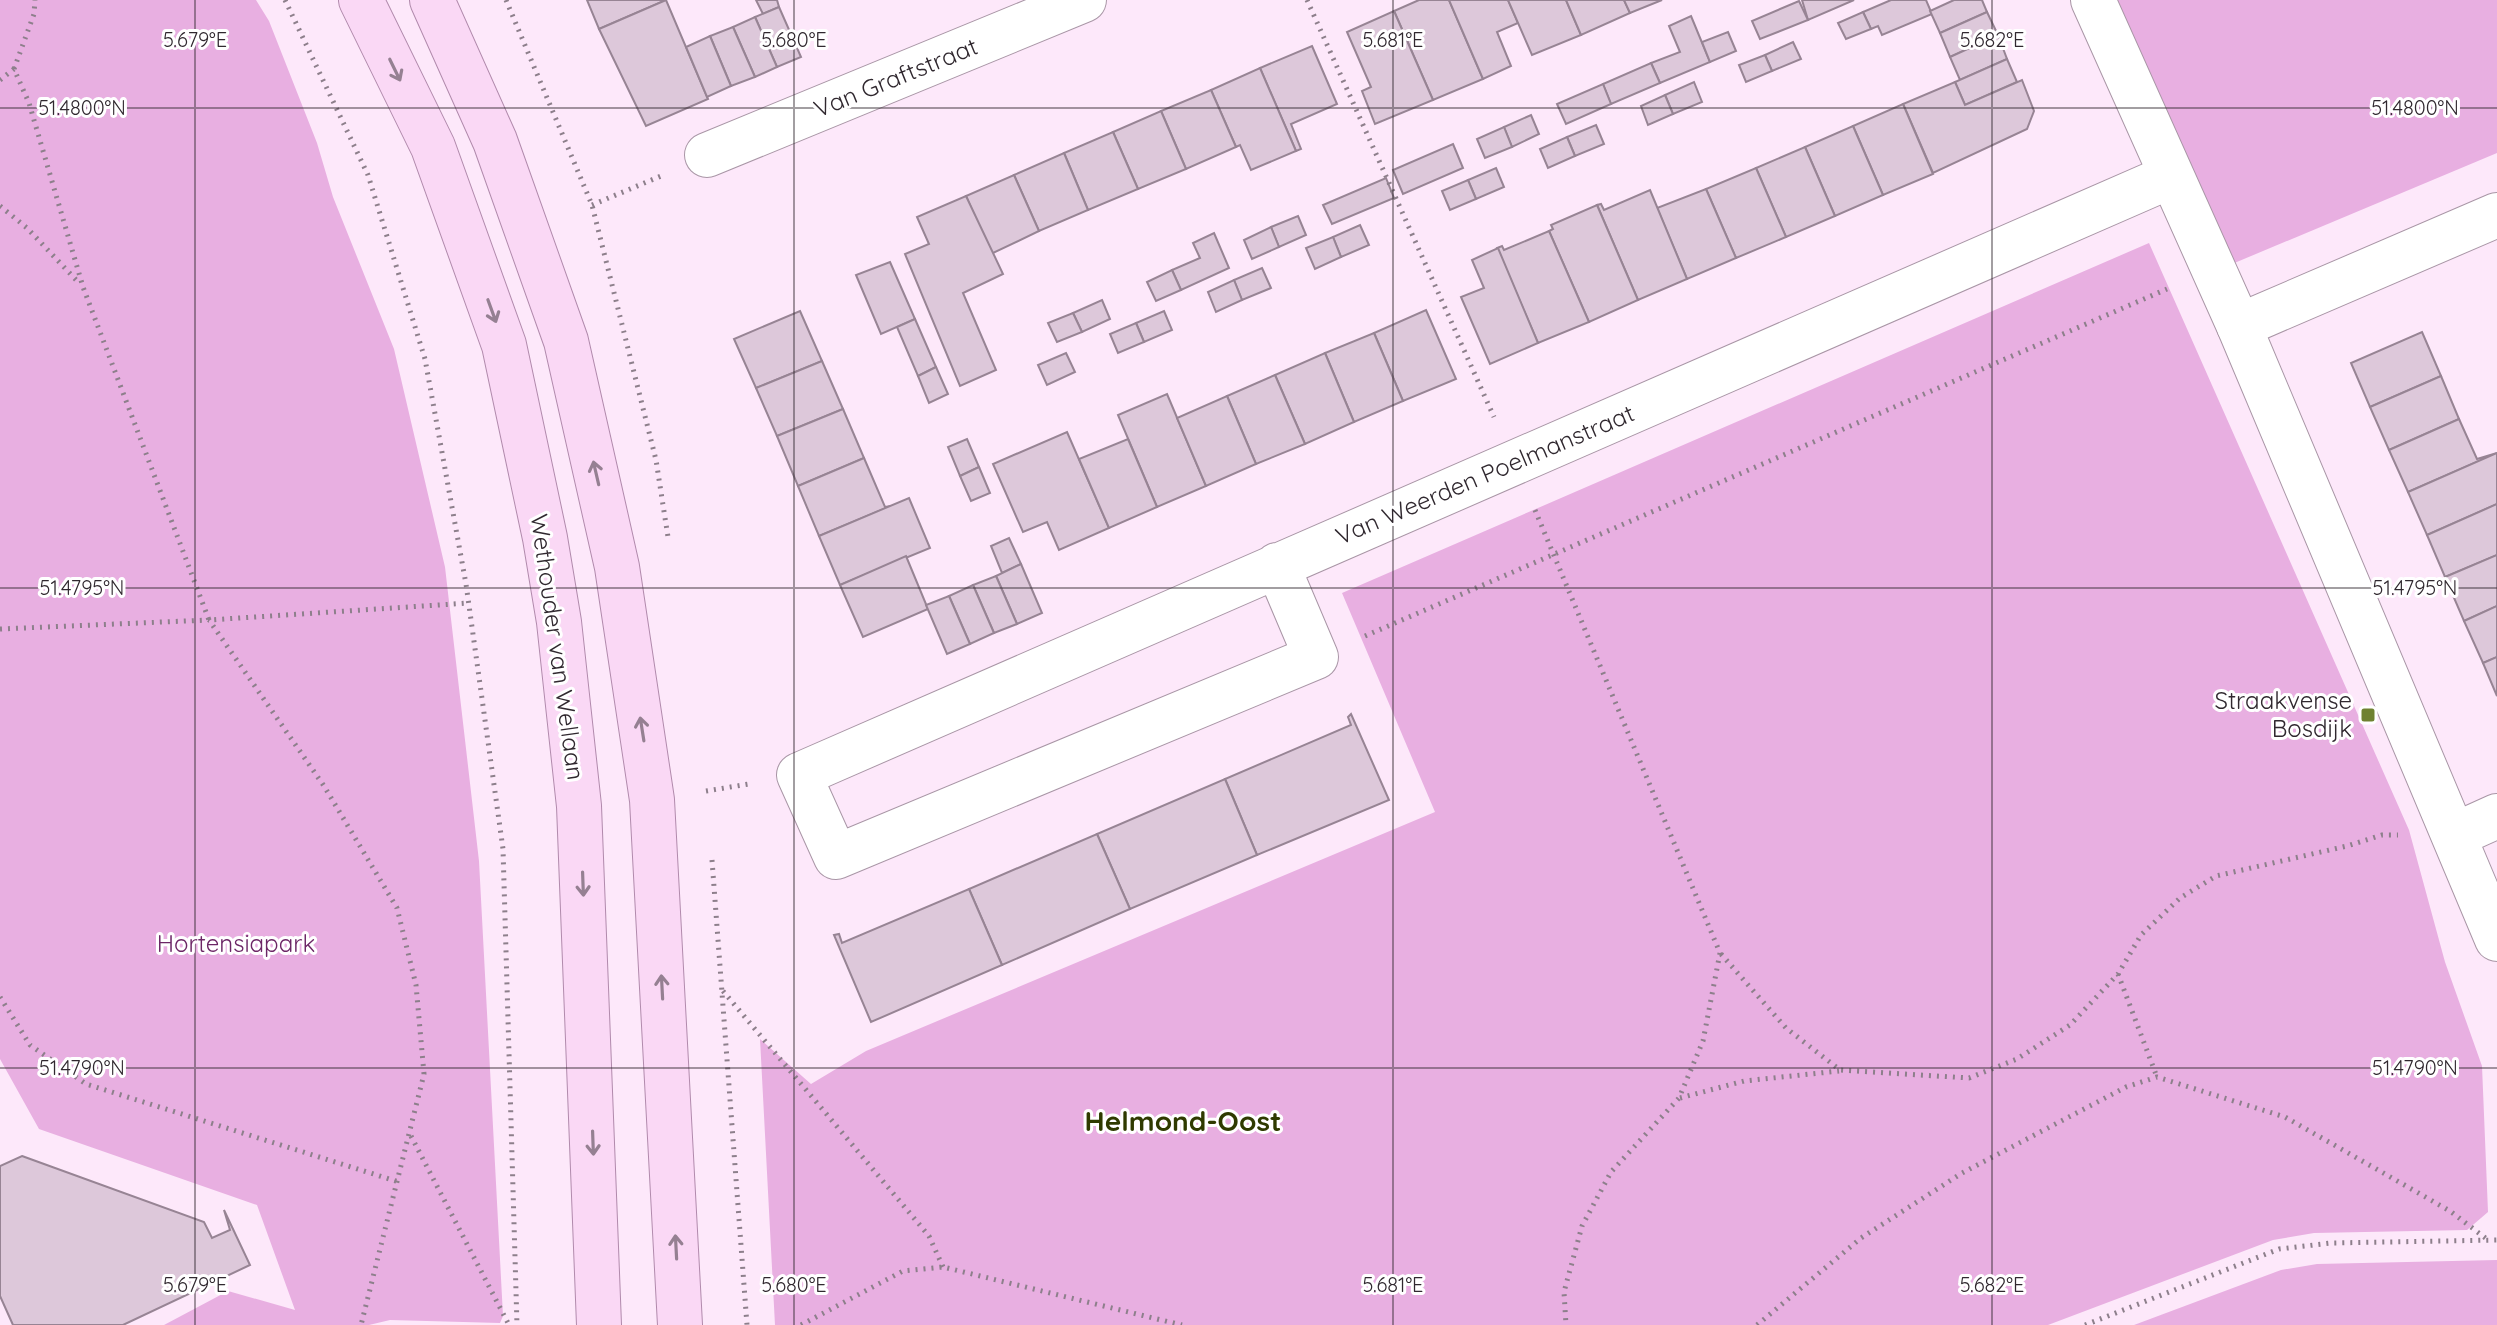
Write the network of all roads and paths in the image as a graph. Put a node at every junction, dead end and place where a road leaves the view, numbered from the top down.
1 (35, 0) edge
2 (285, 0) edge
3 (361, 0) edge
4 (432, 0) edge
5 (1084, 0) edge
6 (1307, 0) edge
7 (2093, 0) edge
8 (14, 69) junction
9 (0, 80) edge
10 (707, 155) joint
11 (2171, 176) junction
12 (592, 205) dead end
13 (0, 206) edge
14 (2497, 215) edge
15 (2213, 270) junction
16 (83, 287) junction
17 (2239, 326) junction
18 (1515, 463) junction
19 (1553, 554) junction
20 (1277, 565) junction
21 (469, 603) junction
22 (209, 620) junction
23 (0, 629) edge
24 (1316, 657) junction
25 (706, 791) dead end
26 (707, 807) dead end
27 (2497, 816) edge
28 (2455, 835) junction
29 (711, 852) dead end
30 (2497, 939) edge
31 (1720, 953) junction
32 (2118, 974) junction
33 (722, 990) junction
34 (0, 997) edge
35 (1840, 1070) junction
36 (2157, 1077) junction
37 (1679, 1098) junction
38 (411, 1135) junction
39 (399, 1182) junction
40 (2488, 1240) junction
41 (2497, 1240) edge
42 (943, 1267) junction
43 (361, 1325) edge
44 (509, 1325) edge
45 (517, 1325) edge
46 (599, 1325) edge
47 (680, 1325) edge
48 (747, 1325) edge
49 (801, 1325) edge
50 (1182, 1325) edge
51 (1566, 1325) edge
52 (1757, 1325) edge
53 (2085, 1325) edge

1 - 8 path
2 - 21 path
3 -> 46 main road, Wethouder van Wellaan
47 -> 4 main road
5 - 10 street, Van Graftstraat
6 - 18 path
7 - 11 street
8 - 9 path
8 - 16 path
10 - 12 path
11 - 15 street
11 - 18 street, Van Weerden Poelmanstraat
13 - 16 path
14 - 17 street
15 - 17 street
15 - 19 path
16 - 22 path
17 - 28 street
18 - 19 path
18 - 20 street, Van Weerden Poelmanstraat
19 - 24 path
19 - 31 path
20 - 24 street
20 - 24 street, Van Weerden Poelmanstraat
21 - 22 path
21 - 45 path
22 - 23 path
22 - 38 path
25 - 26 path
27 - 28 street
28 - 30 street
28 - 32 path
29 - 33 path
31 - 35 path
31 - 37 path
32 - 35 path
32 - 36 path
33 - 42 path
33 - 48 path
34 - 39 path
35 - 37 path
36 - 40 path
36 - 52 path
37 - 51 path
38 - 39 path
38 - 44 path
39 - 43 path
40 - 41 path
40 - 53 path
42 - 49 path
42 - 50 path

